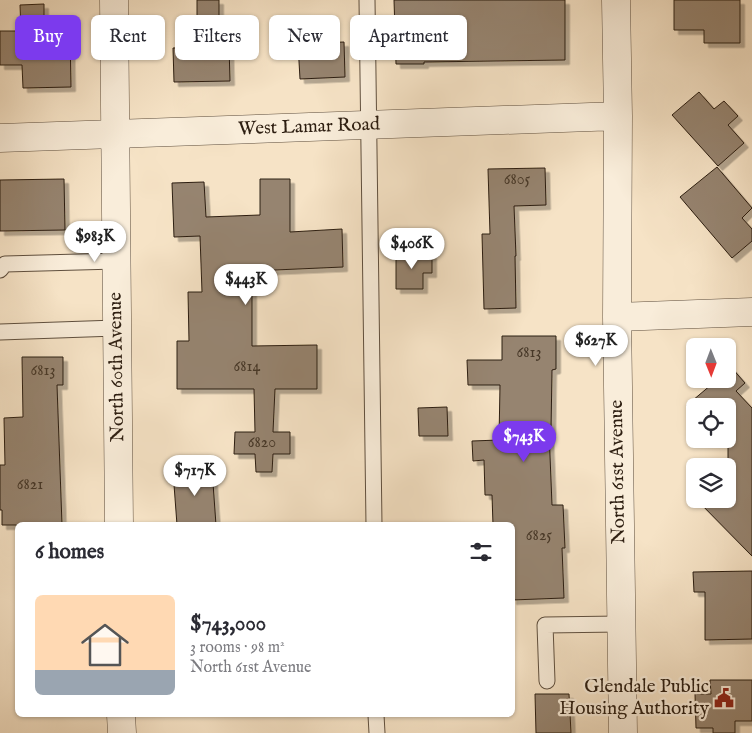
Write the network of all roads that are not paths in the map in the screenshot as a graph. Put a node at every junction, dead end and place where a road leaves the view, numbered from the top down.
1 (114, 0) edge
2 (367, 0) edge
3 (616, 0) edge
4 (618, 116) junction
5 (369, 125) junction
6 (116, 134) junction
7 (0, 138) edge
8 (116, 261) junction
9 (0, 270) edge
10 (752, 312) edge
11 (617, 317) junction
12 (116, 328) junction
13 (0, 332) edge
14 (118, 522) edge
15 (374, 522) edge
16 (620, 624) junction
17 (547, 681) dead end
18 (121, 717) edge
19 (376, 717) edge
20 (122, 733) edge
21 (377, 733) edge
22 (623, 733) edge

1 - 6 street, North 60th Avenue
2 - 5 lane
3 - 4 street, North 61st Avenue
4 - 5 street, West Lamar Road
4 - 11 street, North 61st Avenue
5 - 6 street, West Lamar Road
5 - 15 lane
6 - 7 street, West Lamar Road
6 - 8 street, North 60th Avenue
8 - 9 lane
8 - 12 street, North 60th Avenue
10 - 11 street
11 - 16 street, North 61st Avenue
12 - 13 lane
12 - 14 street, North 60th Avenue
16 - 17 lane
16 - 22 street, North 61st Avenue
18 - 20 street
19 - 21 lane

